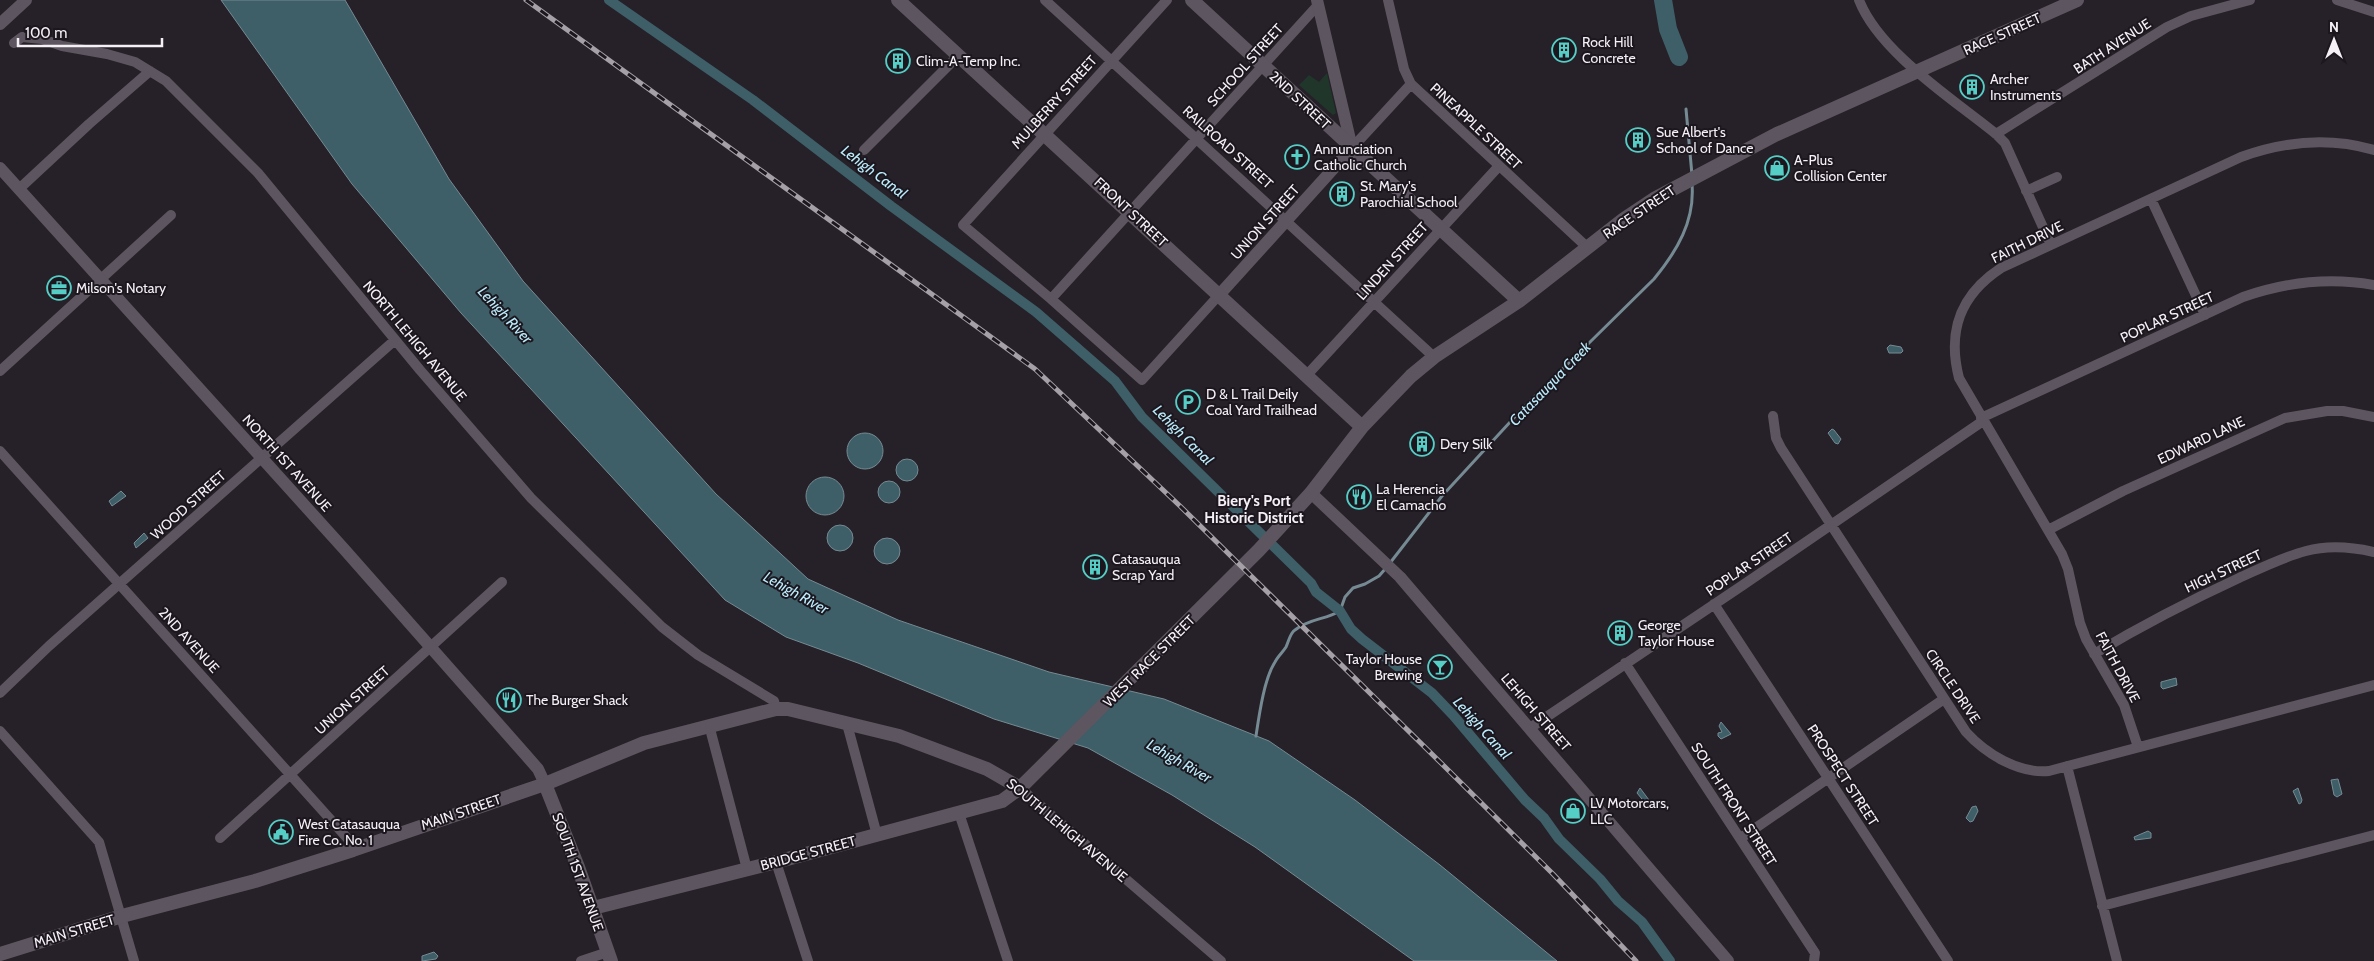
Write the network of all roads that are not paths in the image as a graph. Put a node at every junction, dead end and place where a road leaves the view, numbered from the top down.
1 (26, 0) edge
2 (898, 0) edge
3 (1045, 0) edge
4 (1167, 0) edge
5 (1192, 0) edge
6 (1388, 0) edge
7 (1859, 0) edge
8 (2077, 0) edge
9 (2250, 0) edge
10 (2337, 0) edge
11 (1318, 2) edge
12 (2374, 12) edge
13 (0, 24) edge
14 (14, 43) dead end
15 (959, 55) junction
16 (1111, 59) junction
17 (1264, 65) junction
18 (150, 71) junction
19 (1919, 72) junction
20 (1411, 84) junction
21 (1044, 133) junction
22 (1996, 134) junction
23 (1197, 138) junction
24 (1352, 148) junction
25 (864, 150) dead end
26 (2374, 150) edge
27 (1499, 166) junction
28 (0, 168) edge
29 (2057, 176) dead end
30 (19, 189) junction
31 (2026, 191) junction
32 (2151, 199) junction
33 (1130, 211) junction
34 (171, 215) dead end
35 (1287, 221) junction
36 (1440, 228) junction
37 (2051, 245) junction
38 (1588, 248) junction
39 (102, 280) junction
40 (2374, 285) edge
41 (1220, 294) junction
42 (1051, 299) junction
43 (1374, 301) junction
44 (1519, 301) junction
45 (2205, 315) junction
46 (395, 340) junction
47 (1434, 357) junction
48 (0, 372) edge
49 (1307, 375) junction
50 (1772, 416) dead end
51 (2374, 417) edge
52 (1982, 419) junction
53 (1362, 427) junction
54 (0, 451) edge
55 (262, 458) junction
56 (1311, 493) junction
57 (1830, 525) junction
58 (2048, 530) junction
59 (1276, 531) joint
60 (2374, 552) edge
61 (502, 582) dead end
62 (120, 583) junction
63 (1714, 604) junction
64 (430, 648) junction
65 (2094, 654) junction
66 (1625, 663) junction
67 (2374, 686) edge
68 (0, 692) edge
69 (1944, 699) junction
70 (776, 709) junction
71 (847, 724) junction
72 (709, 725) junction
73 (1530, 728) junction
74 (0, 731) edge
75 (2138, 747) junction
76 (2066, 766) junction
77 (291, 775) junction
78 (1828, 778) junction
79 (545, 784) junction
80 (1020, 788) junction
81 (959, 813) junction
82 (877, 835) junction
83 (2374, 835) edge
84 (220, 838) dead end
85 (1740, 838) junction
86 (354, 850) junction
87 (776, 862) junction
88 (747, 869) junction
89 (2102, 906) junction
90 (593, 908) junction
91 (122, 916) junction
92 (0, 954) edge
93 (609, 956) edge
94 (134, 961) edge
95 (581, 961) edge
96 (808, 961) edge
97 (1008, 961) edge
98 (1221, 961) edge
99 (1728, 961) edge
100 (1814, 961) edge
101 (1948, 961) edge
102 (2117, 961) edge

1 - 13 street
2 - 15 main road, FRONT STREET
3 - 16 street, RAILROAD STREET
4 - 16 street, MULBERRY STREET
5 - 17 main road, 2ND STREET
6 - 20 street, PINEAPPLE STREET
7 - 19 street
8 - 19 main road, RACE STREET
9 - 22 street, BATH AVENUE
10 - 12 street
11 - 17 street, SCHOOL STREET
11 - 24 street
14 - 18 street, NORTH LEHIGH AVENUE
15 - 21 main road, FRONT STREET
15 - 25 street
16 - 21 street, MULBERRY STREET
16 - 23 street, RAILROAD STREET
17 - 23 street, SCHOOL STREET
17 - 24 main road, 2ND STREET
18 - 30 street
18 - 46 street, NORTH LEHIGH AVENUE
19 - 22 street
19 - 38 main road, RACE STREET
20 - 24 street, UNION STREET
20 - 27 street, PINEAPPLE STREET
21 - 33 main road, FRONT STREET
21 - 42 street, MULBERRY STREET
22 - 31 street
23 - 33 street, SCHOOL STREET
23 - 35 street, RAILROAD STREET
24 - 35 street, UNION STREET
24 - 36 main road, 2ND STREET
26 - 32 street, FAITH DRIVE
27 - 36 street, LINDEN STREET
27 - 38 street, PINEAPPLE STREET
28 - 30 street, NORTH 1ST AVENUE
29 - 31 street
30 - 39 street, NORTH 1ST AVENUE
31 - 37 street
32 - 37 street, FAITH DRIVE
32 - 45 street
33 - 41 main road, FRONT STREET
33 - 42 street, SCHOOL STREET
34 - 39 street
35 - 41 street, UNION STREET
35 - 43 street, RAILROAD STREET
36 - 43 street, LINDEN STREET
36 - 44 main road, 2ND STREET
37 - 52 street, FAITH DRIVE
38 - 44 main road, RACE STREET
39 - 48 street
39 - 55 street, NORTH 1ST AVENUE
40 - 45 street, POPLAR STREET
41 - 42 street, UNION STREET
41 - 49 main road, FRONT STREET
43 - 47 street, RAILROAD STREET
43 - 49 street, LINDEN STREET
44 - 47 main road, RACE STREET
45 - 52 street, POPLAR STREET
46 - 55 street, WOOD STREET
46 - 70 street, NORTH LEHIGH AVENUE
47 - 53 main road, RACE STREET
49 - 53 main road, FRONT STREET
50 - 57 street, CIRCLE DRIVE
51 - 58 street, EDWARD LANE
52 - 57 street, POPLAR STREET
52 - 58 street, FAITH DRIVE
53 - 56 main road, RACE STREET
54 - 62 street, 2ND AVENUE
55 - 62 street, WOOD STREET
55 - 64 street, NORTH 1ST AVENUE
56 - 59 main road, RACE STREET
56 - 73 street, LEHIGH STREET
57 - 63 street, POPLAR STREET
57 - 69 street, CIRCLE DRIVE
58 - 65 street, FAITH DRIVE
59 - 80 main road, WEST RACE STREET
60 - 65 street, HIGH STREET
61 - 64 street, UNION STREET
62 - 68 street, WOOD STREET
62 - 77 street, 2ND AVENUE
63 - 66 street, POPLAR STREET
63 - 78 street, PROSPECT STREET
64 - 77 street, UNION STREET
64 - 79 street, NORTH 1ST AVENUE
65 - 75 street, FAITH DRIVE
66 - 73 street, POPLAR STREET
66 - 85 street, SOUTH FRONT STREET
67 - 75 street, CIRCLE DRIVE
69 - 76 street, CIRCLE DRIVE
69 - 78 street
70 - 71 main road, SOUTH LEHIGH AVENUE
70 - 72 main road, MAIN STREET
71 - 80 main road, SOUTH LEHIGH AVENUE
71 - 82 street
72 - 79 main road, MAIN STREET
72 - 88 street
73 - 99 street, LEHIGH STREET
74 - 91 street
75 - 76 street, CIRCLE DRIVE
76 - 89 street
77 - 84 street, UNION STREET
77 - 86 street, 2ND AVENUE
78 - 85 street
78 - 101 street, PROSPECT STREET
79 - 86 main road, MAIN STREET
79 - 90 main road, SOUTH 1ST AVENUE
80 - 81 main road, BRIDGE STREET
80 - 98 street, SOUTH LEHIGH AVENUE
81 - 82 main road, BRIDGE STREET
81 - 97 street
82 - 87 main road, BRIDGE STREET
83 - 89 street
85 - 100 street, SOUTH FRONT STREET
86 - 91 main road, MAIN STREET
87 - 88 main road, BRIDGE STREET
87 - 96 street
88 - 90 main road, BRIDGE STREET
89 - 102 street
90 - 93 main road, SOUTH 1ST AVENUE
91 - 92 main road, MAIN STREET
91 - 94 street
93 - 95 street

